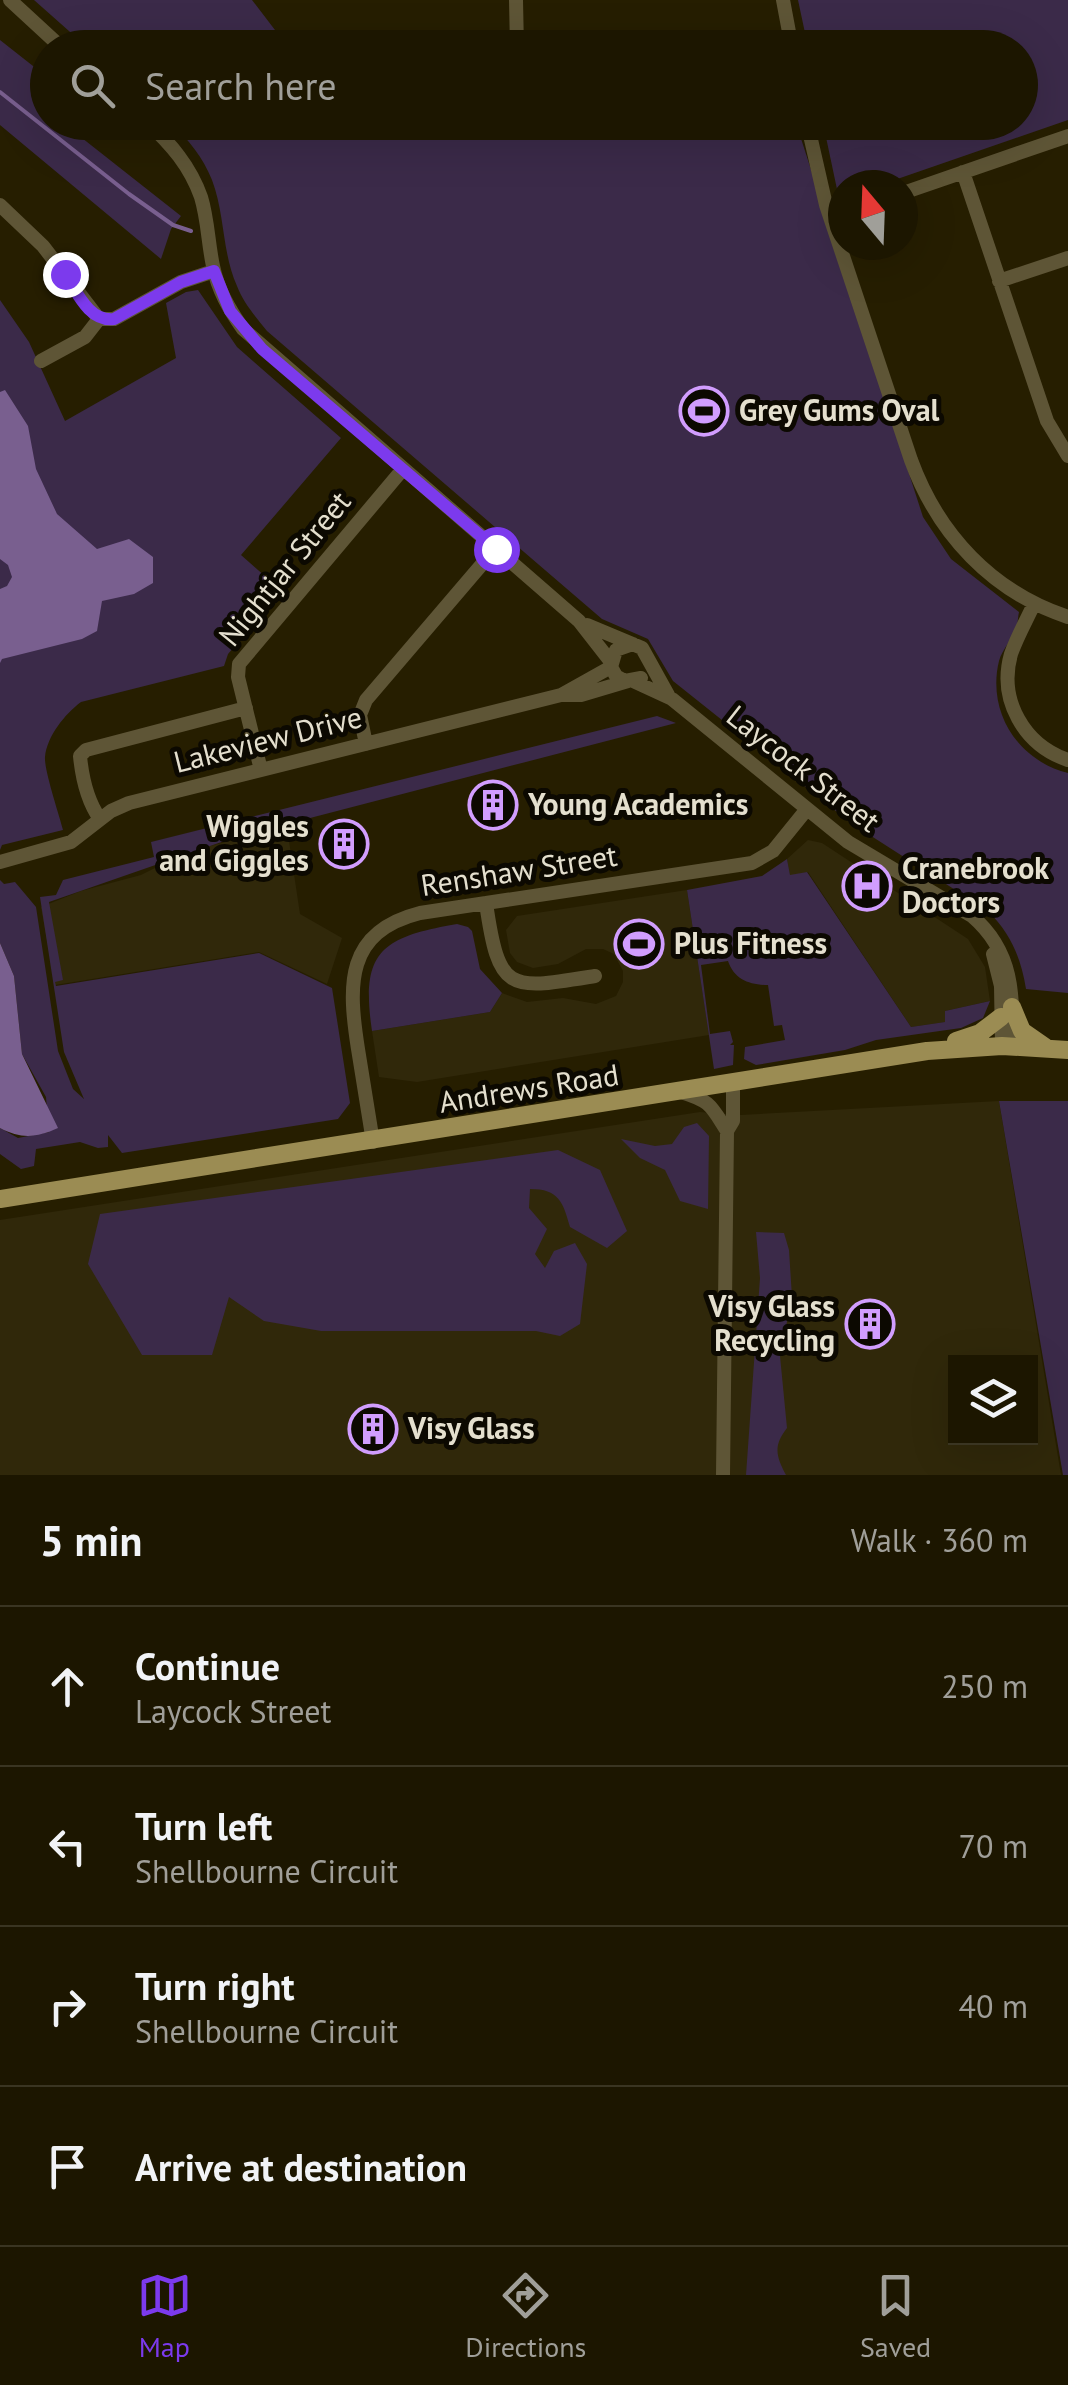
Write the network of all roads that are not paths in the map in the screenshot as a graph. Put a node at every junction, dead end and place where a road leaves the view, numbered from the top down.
1 (10, 0) edge
2 (516, 0) edge
3 (782, 0) edge
4 (42, 30) edge
5 (517, 30) edge
6 (788, 30) edge
7 (1068, 136) edge
8 (165, 140) edge
9 (813, 140) edge
10 (963, 172) junction
11 (918, 187) edge
12 (828, 189) edge
13 (0, 204) edge
14 (1068, 258) edge
15 (850, 260) edge
16 (214, 271) junction
17 (999, 280) junction
18 (99, 318) junction
19 (41, 362) dead end
20 (1068, 456) edge
21 (403, 469) junction
22 (496, 549) junction
23 (1034, 604) junction
24 (1068, 617) edge
25 (580, 621) junction
26 (634, 644) junction
27 (648, 656) junction
28 (611, 664) junction
29 (630, 681) junction
30 (561, 694) junction
31 (672, 700) junction
32 (246, 708) junction
33 (366, 744) junction
34 (1068, 760) edge
35 (261, 770) junction
36 (807, 809) junction
37 (100, 819) junction
38 (0, 862) edge
39 (486, 903) junction
40 (595, 976) dead end
41 (1007, 1012) junction
42 (1007, 1046) junction
43 (1046, 1048) junction
44 (1068, 1050) edge
45 (927, 1052) junction
46 (734, 1084) junction
47 (681, 1092) junction
48 (727, 1131) junction
49 (374, 1142) junction
50 (0, 1199) edge
51 (722, 1475) edge

1 - 4 street
2 - 5 street
3 - 6 street
7 - 10 street
8 - 16 street
9 - 12 street
10 - 11 street
10 - 17 street
13 - 18 street
14 - 17 street
15 - 23 street
16 - 18 street
16 - 21 street
17 - 20 street
18 - 19 street
21 - 22 street
21 - 32 street, Nightjar Street
22 - 25 street
22 - 33 street
23 - 24 street
23 - 34 street
25 - 26 street
25 - 28 street
26 - 27 street
26 - 28 street
27 - 29 street
27 - 31 street, Laycock Street
28 - 29 street
28 - 30 street, Lakeview Drive
29 - 30 street, Lakeview Drive
29 - 31 street, Laycock Street
30 - 33 street, Lakeview Drive
31 - 36 street, Laycock Street
32 - 35 street, Nightjar Street
32 - 37 street
33 - 35 street, Lakeview Drive
35 - 37 street, Lakeview Drive
36 - 39 street, Renshaw Street
36 - 41 street, Laycock Street
37 - 38 street, Lakeview Drive
39 - 40 street
39 - 49 street, Renshaw Street
41 - 42 street, Laycock Street
41 - 43 main road
41 - 45 main road
42 - 43 main road, Andrews Road
42 - 45 main road, Andrews Road
43 - 44 main road, Andrews Road
45 - 46 main road, Andrews Road
46 - 47 main road, Andrews Road
46 - 48 street
47 - 48 street
47 - 49 main road, Andrews Road
48 - 51 street
49 - 50 main road, Andrews Road

